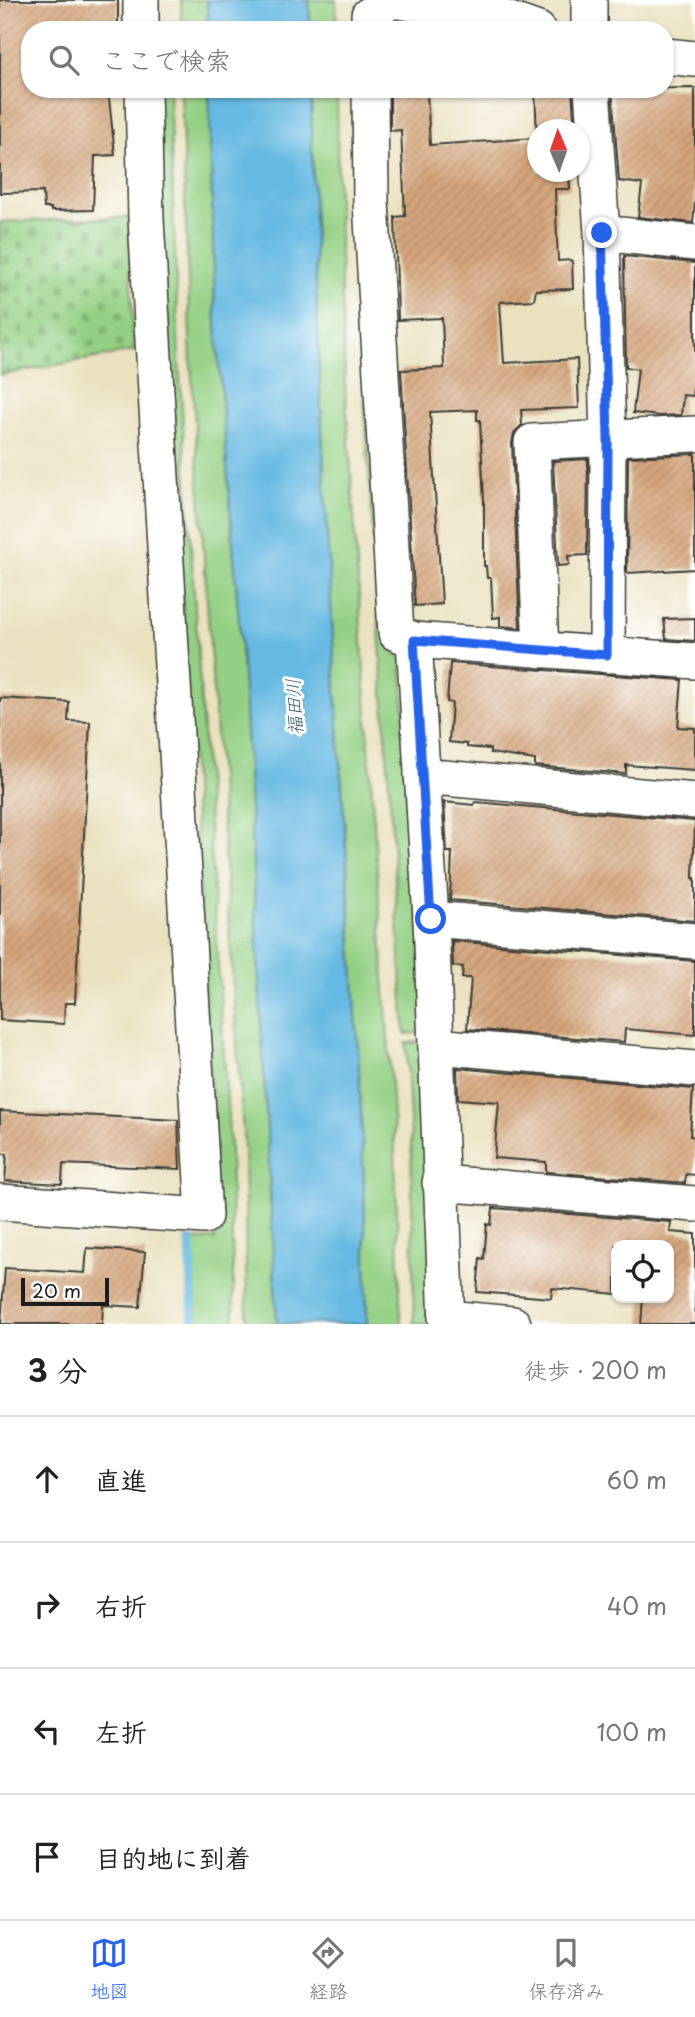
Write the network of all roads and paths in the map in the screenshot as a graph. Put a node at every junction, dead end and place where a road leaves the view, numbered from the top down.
1 (141, 0) edge
2 (391, 0) edge
3 (589, 0) edge
4 (141, 21) edge
5 (369, 21) edge
6 (512, 21) edge
7 (589, 21) edge
8 (674, 57) edge
9 (695, 59) edge
10 (143, 98) edge
11 (370, 98) edge
12 (593, 98) edge
13 (602, 233) junction
14 (695, 243) edge
15 (695, 434) edge
16 (608, 438) junction
17 (414, 640) junction
18 (541, 650) junction
19 (607, 655) junction
20 (695, 661) edge
21 (422, 776) junction
22 (695, 801) edge
23 (431, 919) junction
24 (695, 941) edge
25 (436, 1046) junction
26 (695, 1069) edge
27 (440, 1183) junction
28 (0, 1202) edge
29 (695, 1204) edge
30 (447, 1321) edge
31 (513, 1324) edge

1 - 4 street
2 - 5 street
2 - 6 street
3 - 7 street
8 - 9 street
10 - 28 street
11 - 17 street
12 - 13 street
13 - 14 street
13 - 16 street
15 - 16 street
16 - 18 street
16 - 19 street
17 - 18 street
17 - 21 street
18 - 19 street
19 - 20 street
21 - 22 street
21 - 23 street
23 - 24 street
23 - 25 street
25 - 26 street
25 - 27 street
27 - 29 street
27 - 30 street
30 - 31 street

